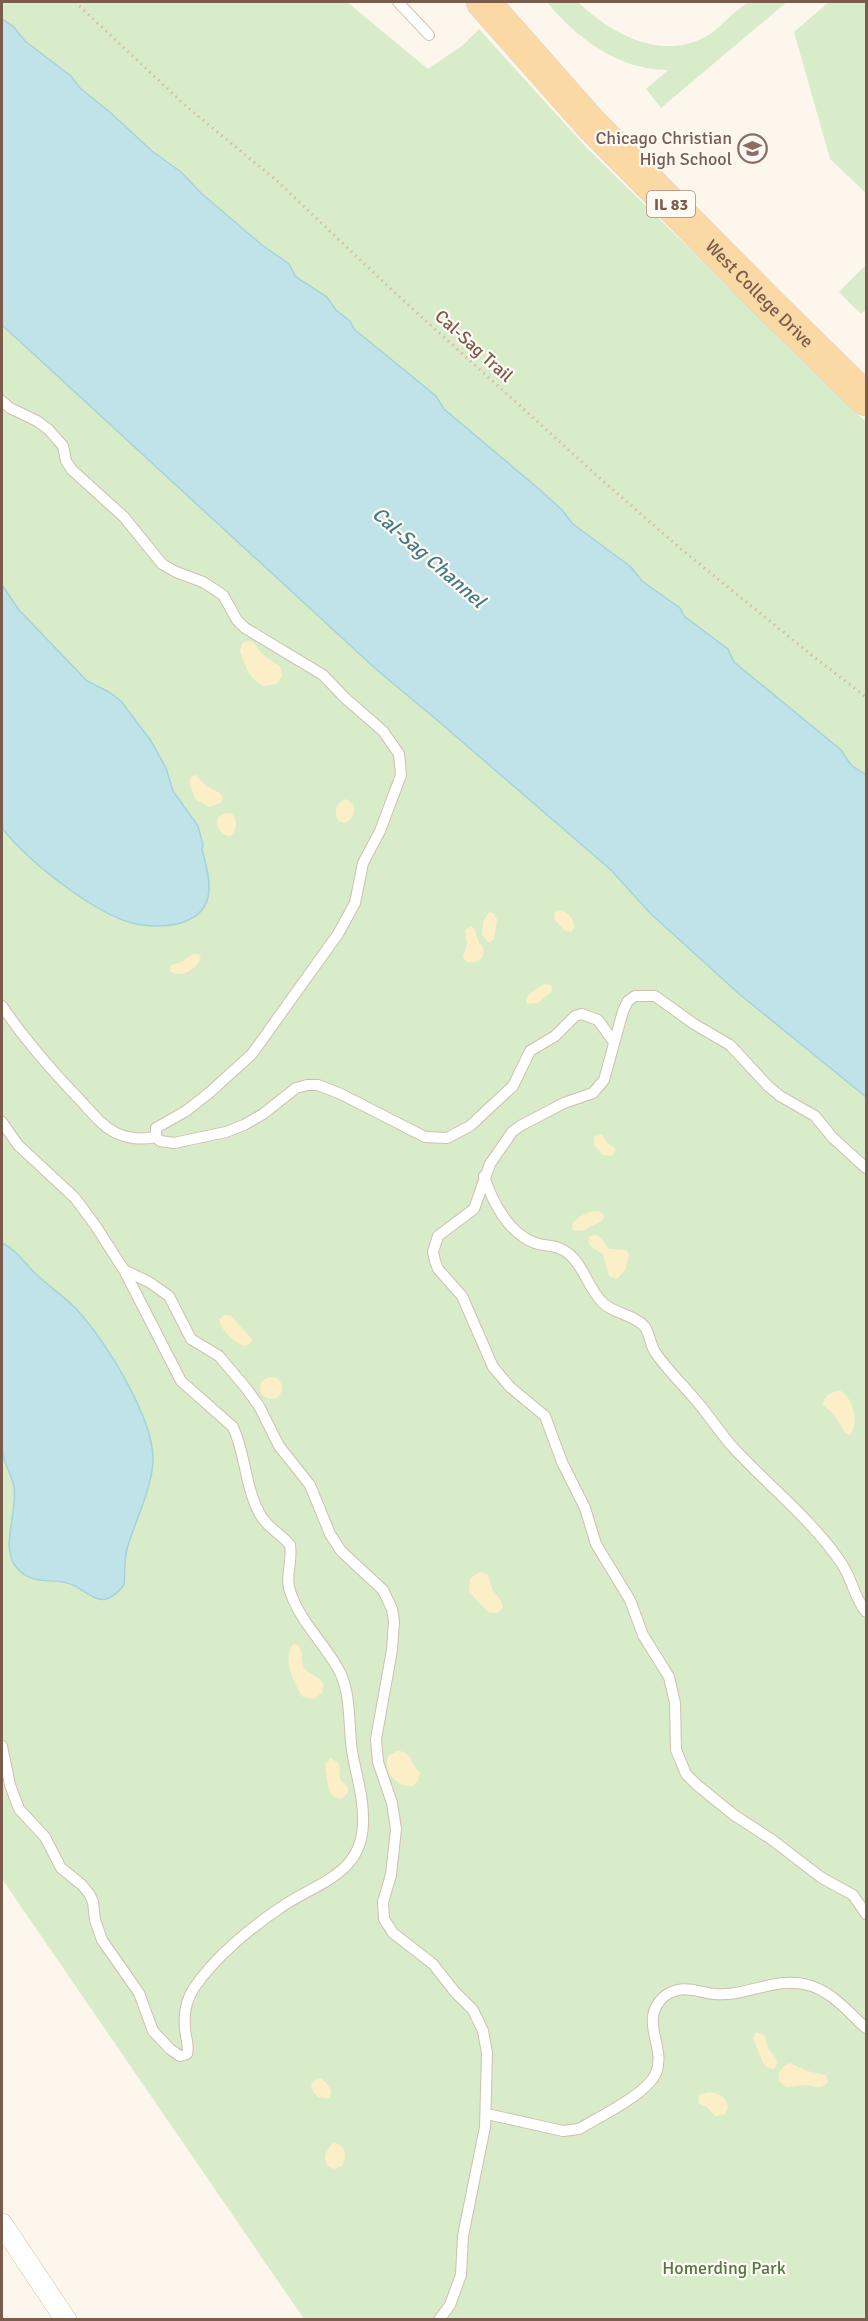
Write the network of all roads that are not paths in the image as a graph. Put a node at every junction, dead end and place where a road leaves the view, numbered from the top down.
1 (398, 2) edge
2 (483, 2) edge
3 (429, 35) dead end
4 (867, 399) edge
5 (2, 401) edge
6 (2, 1006) edge
7 (613, 1041) junction
8 (2, 1122) edge
9 (156, 1137) junction
10 (867, 1168) edge
11 (484, 1176) junction
12 (124, 1270) junction
13 (867, 1612) edge
14 (2, 1746) edge
15 (867, 1914) edge
16 (867, 2028) edge
17 (486, 2114) junction
18 (2, 2224) edge
19 (66, 2319) edge
20 (439, 2319) edge

1 - 3 lane
2 - 4 main road, West College Drive / IL 83
5 - 9 lane
6 - 9 lane
7 - 9 lane
7 - 10 lane
7 - 11 lane
8 - 12 lane
11 - 13 lane
11 - 15 lane
12 - 14 lane
12 - 17 lane
16 - 17 lane
17 - 20 lane
18 - 19 street

